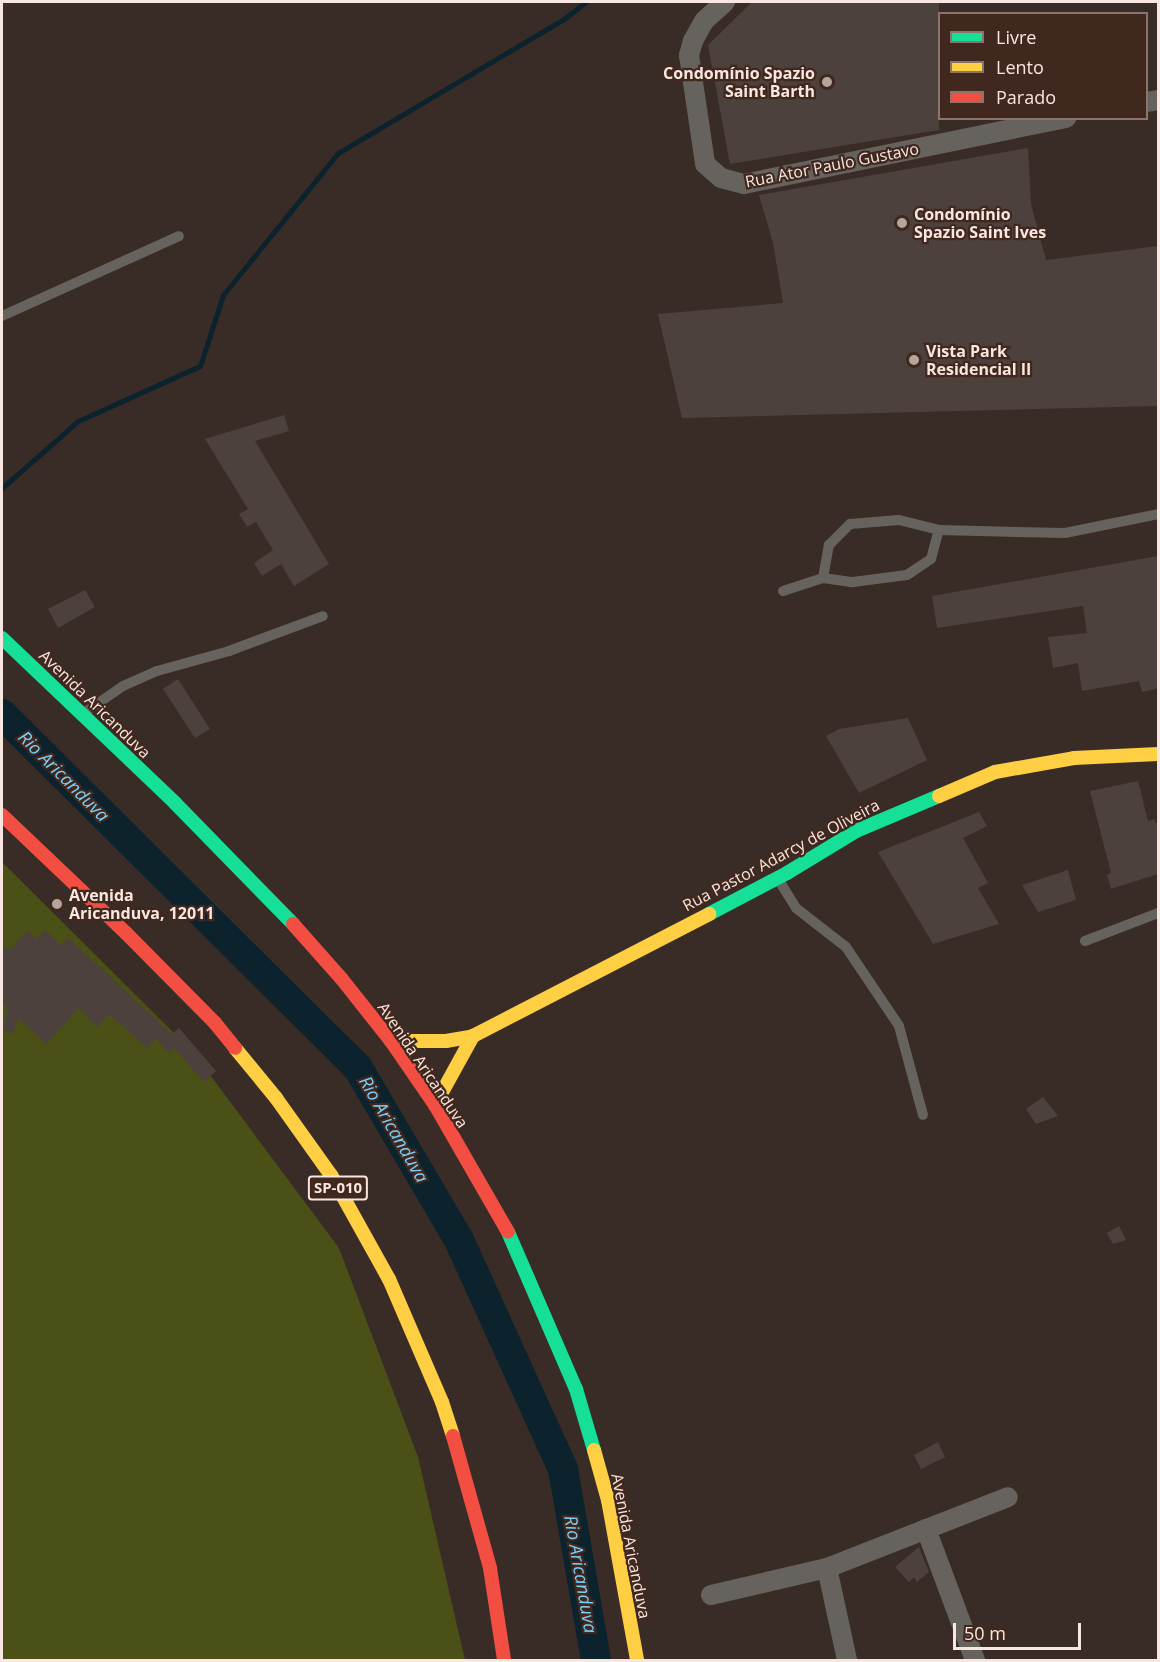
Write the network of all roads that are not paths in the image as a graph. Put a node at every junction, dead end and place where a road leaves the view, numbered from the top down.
1 (725, 2) edge
2 (1056, 120) edge
3 (179, 236) dead end
4 (2, 316) edge
5 (1158, 514) edge
6 (939, 530) junction
7 (823, 578) junction
8 (783, 591) dead end
9 (323, 616) dead end
10 (2, 638) edge
11 (81, 715) junction
12 (1158, 754) edge
13 (2, 815) edge
14 (778, 877) junction
15 (1158, 913) edge
16 (1085, 941) dead end
17 (473, 1036) junction
18 (391, 1041) junction
19 (435, 1105) junction
20 (923, 1115) dead end
21 (1008, 1497) dead end
22 (926, 1529) junction
23 (827, 1568) junction
24 (711, 1595) dead end
25 (504, 1660) edge
26 (637, 1660) edge
27 (847, 1660) edge
28 (975, 1660) edge

1 - 2 street, Rua Ator Paulo Gustavo
3 - 4 lane
5 - 6 lane
6 - 7 lane
6 - 7 lane
7 - 8 lane
9 - 11 lane
10 - 11 main road, Avenida Aricanduva
11 - 18 main road, Avenida Aricanduva
12 - 14 main road, Rua Pastor Adarcy de Oliveira
13 - 25 main road, SP-010
14 - 17 main road, Rua Pastor Adarcy de Oliveira
14 - 20 lane
15 - 16 lane
17 - 18 main road, Rua Pastor Adarcy de Oliveira
17 - 19 main road
18 - 19 main road, Avenida Aricanduva
19 - 26 main road, Avenida Aricanduva
21 - 22 street
22 - 23 street
22 - 28 street
23 - 24 street
23 - 27 street

